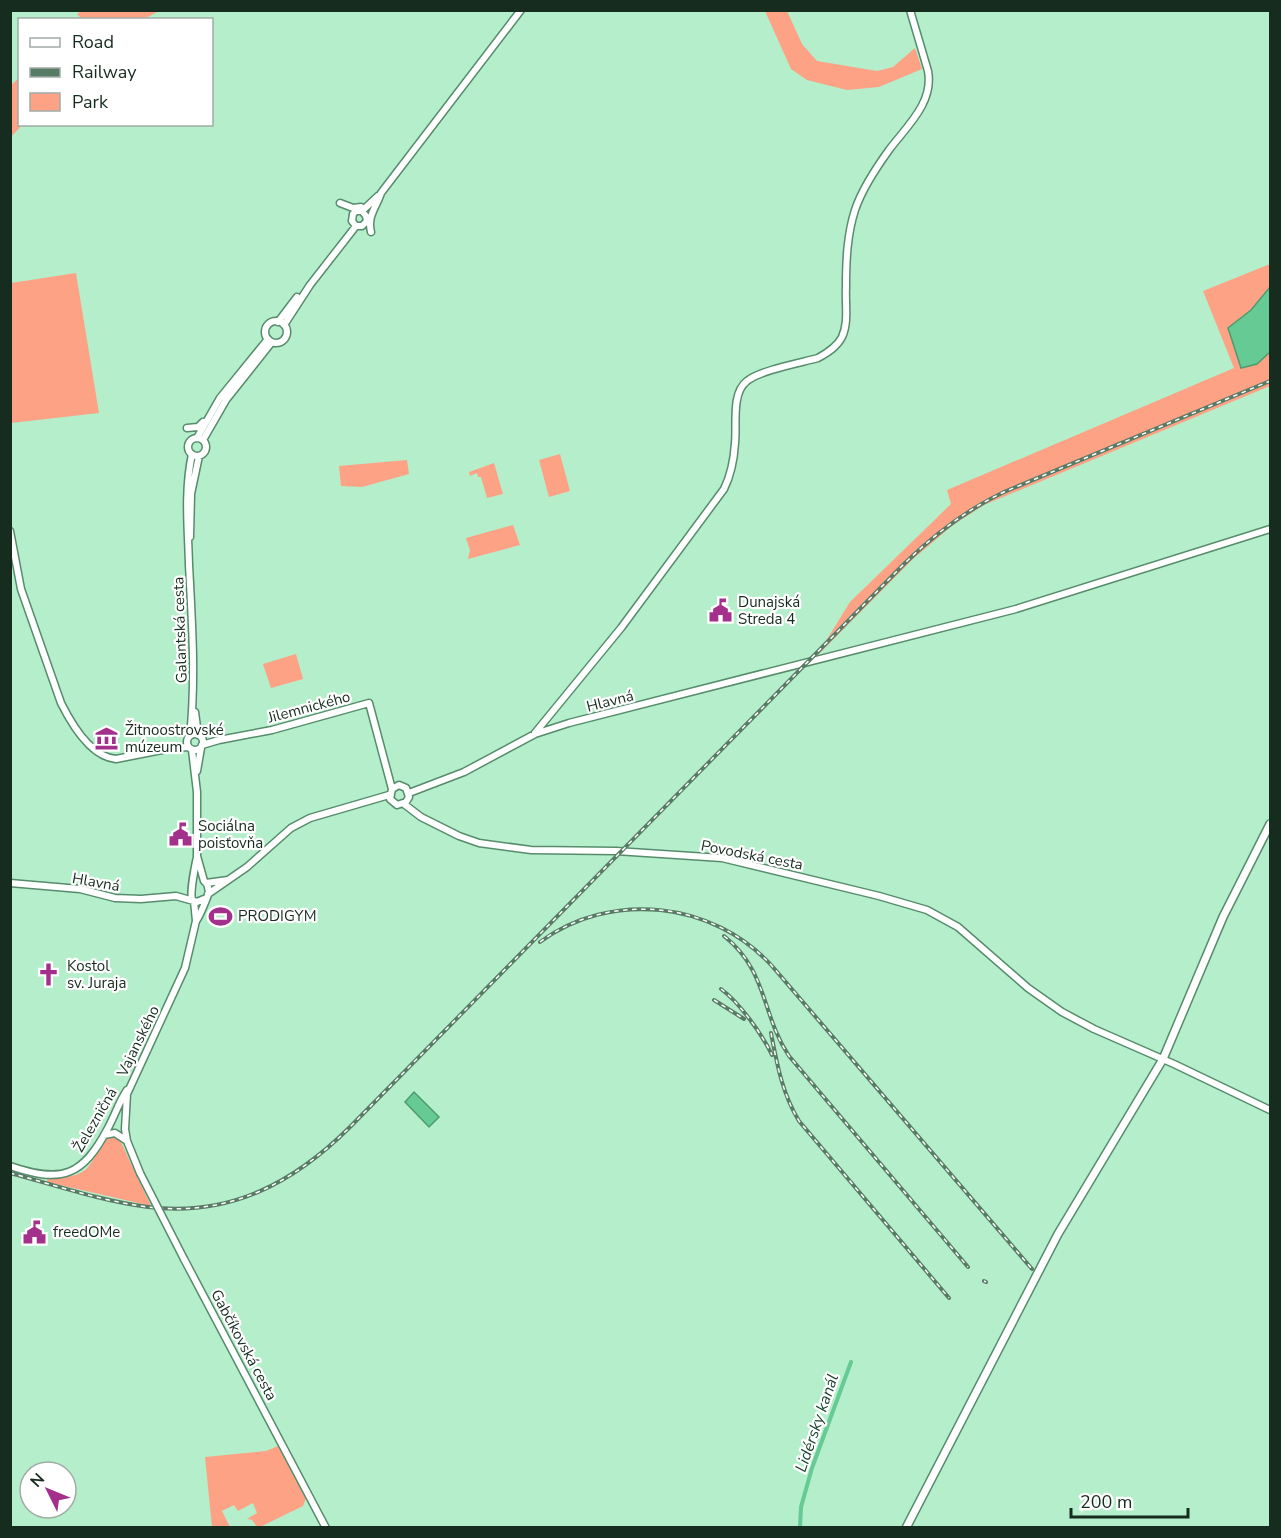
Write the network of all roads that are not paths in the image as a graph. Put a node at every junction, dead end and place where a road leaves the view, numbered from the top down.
1 (521, 10) edge
2 (910, 10) edge
3 (381, 193) junction
4 (340, 203) dead end
5 (364, 213) junction
6 (354, 223) junction
7 (371, 232) dead end
8 (281, 323) junction
9 (270, 340) junction
10 (209, 414) junction
11 (187, 428) dead end
12 (200, 439) junction
13 (195, 455) junction
14 (1270, 530) edge
15 (10, 531) edge
16 (194, 703) junction
17 (535, 734) junction
18 (201, 741) junction
19 (189, 743) junction
20 (388, 773) junction
21 (196, 781) junction
22 (399, 785) junction
23 (390, 795) junction
24 (407, 799) junction
25 (1270, 824) edge
26 (197, 856) junction
27 (228, 880) junction
28 (205, 882) junction
29 (10, 884) edge
30 (192, 888) junction
31 (176, 896) junction
32 (206, 897) junction
33 (193, 900) junction
34 (196, 921) junction
35 (1163, 1059) junction
36 (130, 1084) junction
37 (1270, 1110) edge
38 (124, 1125) junction
39 (109, 1127) junction
40 (104, 1136) junction
41 (127, 1141) junction
42 (10, 1166) edge
43 (140, 1173) joint
44 (326, 1527) edge
45 (906, 1527) edge

1 - 3 main road
2 - 17 main road
3 - 4 main road
3 - 5 main road, Galantská cesta
3 - 7 main road
5 - 6 main road, Galantská cesta
5 - 6 main road, Galantská cesta
6 - 8 main road, Galantská cesta
8 - 9 main road, Galantská cesta
8 - 9 main road, Galantská cesta
9 - 10 main road, Galantská cesta
9 - 12 main road, Galantská cesta
10 - 11 main road
10 - 12 main road, Galantská cesta
12 - 13 main road, Galantská cesta
12 - 13 main road, Galantská cesta
13 - 16 main road, Galantská cesta
14 - 17 main road, Hlavná
15 - 19 main road
16 - 18 main road, Galantská cesta
16 - 19 main road, Galantská cesta
17 - 24 main road, Hlavná
18 - 19 main road
18 - 19 main road
18 - 20 main road, Jilemnického
18 - 21 main road, Galantská cesta
19 - 21 main road, Galantská cesta
20 - 22 main road, Jilemnického
20 - 23 main road, Jilemnického
21 - 26 main road, Galantská cesta
22 - 23 main road
22 - 24 main road, Jilemnického
23 - 24 main road
23 - 27 main road
24 - 35 main road, Povodská cesta
25 - 35 main road
26 - 28 main road
26 - 30 main road
27 - 28 main road
27 - 32 main road
28 - 30 main road
28 - 32 main road
29 - 31 main road, Hlavná
30 - 31 main road
30 - 33 main road
31 - 33 main road
32 - 33 main road
32 - 34 main road
33 - 34 main road
34 - 36 main road, Vajanského
35 - 37 main road, Povodská cesta
35 - 45 main road
36 - 38 main road, Vajanského
36 - 39 main road, Železničná
38 - 39 main road
38 - 41 main road, Vajanského
39 - 40 main road, Železničná
40 - 41 main road
40 - 42 main road, Železničná
41 - 43 main road, Vajanského
43 - 44 main road, Gabčíkovská cesta, bridge

